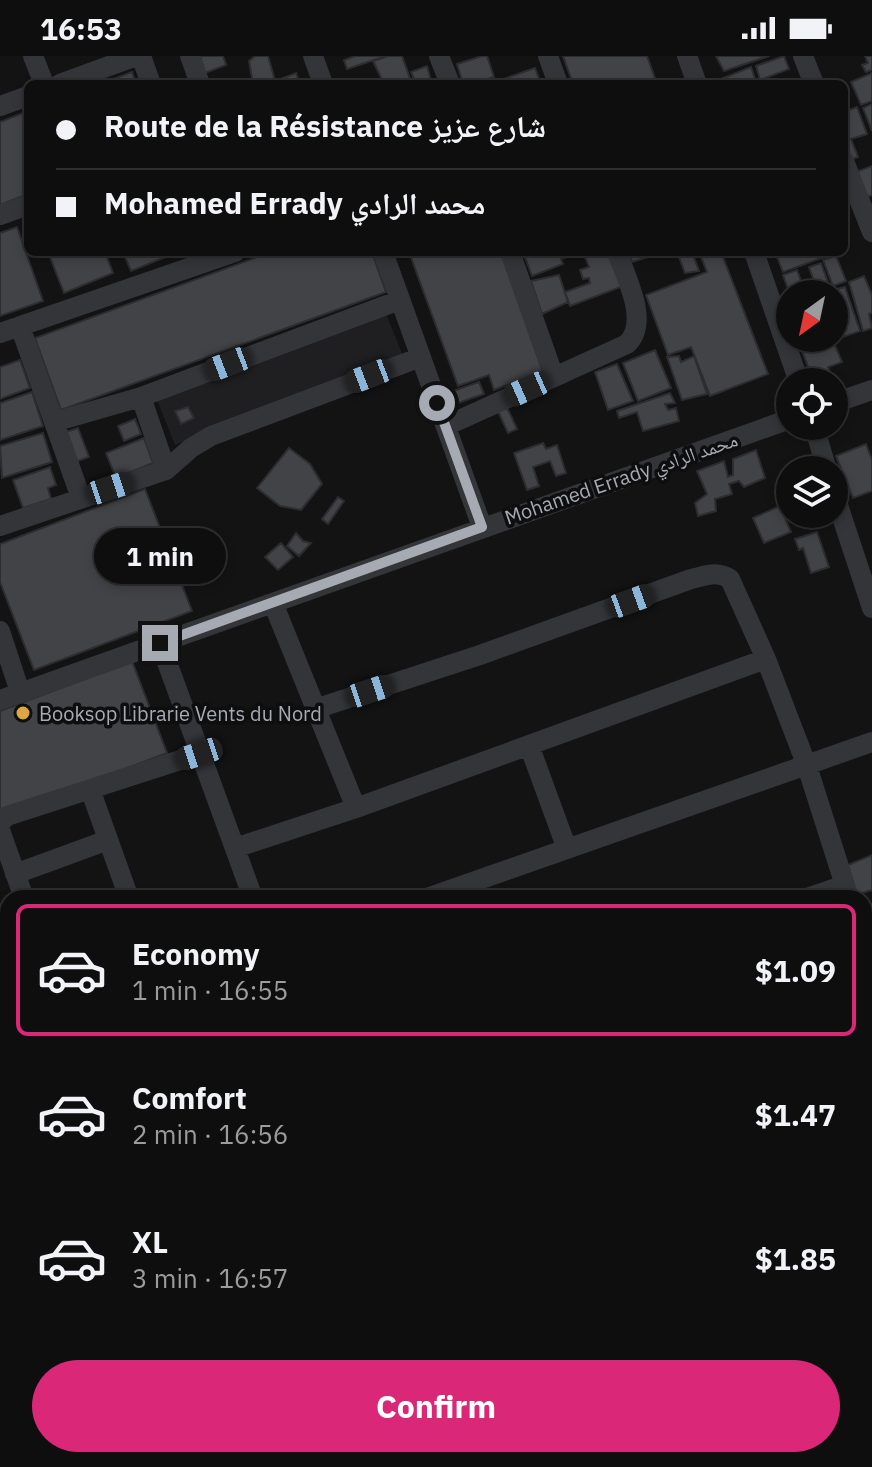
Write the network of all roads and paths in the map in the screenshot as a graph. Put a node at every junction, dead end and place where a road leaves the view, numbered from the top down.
1 (33, 56) edge
2 (138, 56) edge
3 (190, 56) edge
4 (313, 56) edge
5 (439, 56) edge
6 (548, 56) edge
7 (687, 56) edge
8 (803, 56) edge
9 (42, 80) edge
10 (71, 80) edge
11 (149, 80) edge
12 (199, 80) edge
13 (322, 80) edge
14 (448, 80) edge
15 (557, 80) edge
16 (696, 80) edge
17 (812, 80) edge
18 (24, 97) edge
19 (0, 106) edge
20 (848, 171) edge
21 (24, 206) edge
22 (0, 215) edge
23 (872, 232) edge
24 (223, 256) edge
25 (384, 256) edge
26 (511, 256) edge
27 (618, 256) edge
28 (755, 256) edge
29 (400, 300) junction
30 (20, 326) junction
31 (0, 333) edge
32 (421, 357) junction
33 (794, 368) edge
34 (554, 377) junction
35 (872, 390) edge
36 (141, 397) junction
37 (848, 398) edge
38 (54, 422) junction
39 (776, 424) edge
40 (446, 426) junction
41 (166, 470) junction
42 (81, 498) junction
43 (0, 526) edge
44 (482, 527) junction
45 (846, 528) edge
46 (273, 603) junction
47 (872, 608) edge
48 (0, 631) edge
49 (160, 643) junction
50 (766, 659) junction
51 (20, 692) junction
52 (0, 700) edge
53 (315, 709) junction
54 (872, 742) edge
55 (529, 745) junction
56 (199, 754) junction
57 (807, 766) junction
58 (90, 789) junction
59 (356, 808) junction
60 (108, 840) junction
61 (235, 848) junction
62 (567, 849) junction
63 (15, 874) junction
64 (21, 890) edge
65 (126, 890) edge
66 (250, 890) edge
67 (450, 890) edge
68 (847, 890) edge

1 - 9 street
2 - 10 street
2 - 11 street
3 - 12 street
4 - 13 street
5 - 14 street
6 - 15 street
7 - 16 street
8 - 17 street
18 - 19 street
20 - 23 street
21 - 22 street
24 - 30 street
25 - 29 street
26 - 34 street
27 - 34 street
28 - 33 street
29 - 32 street
29 - 36 street
30 - 31 street
30 - 38 street
32 - 40 street
32 - 41 street
34 - 40 street
35 - 37 street
36 - 38 street
36 - 41 street
38 - 42 street
39 - 44 street, Mohamed Errady محمد الرادي
40 - 44 street
41 - 42 street
42 - 43 street
44 - 46 street, Mohamed Errady محمد الرادي
45 - 47 street
46 - 49 street, Mohamed Errady محمد الرادي
46 - 53 street
48 - 51 street
49 - 51 street, Mohamed Errady محمد الرادي
49 - 56 street
50 - 53 street
50 - 55 street
50 - 57 street
51 - 52 street, Mohamed Errady محمد الرادي
53 - 59 street
54 - 57 street
55 - 59 street
55 - 62 street
56 - 58 street
56 - 61 street
57 - 62 street
57 - 68 street
58 - 60 street
58 - 63 street
59 - 61 street
60 - 63 street
60 - 65 street
61 - 66 street
62 - 67 street
63 - 64 street

